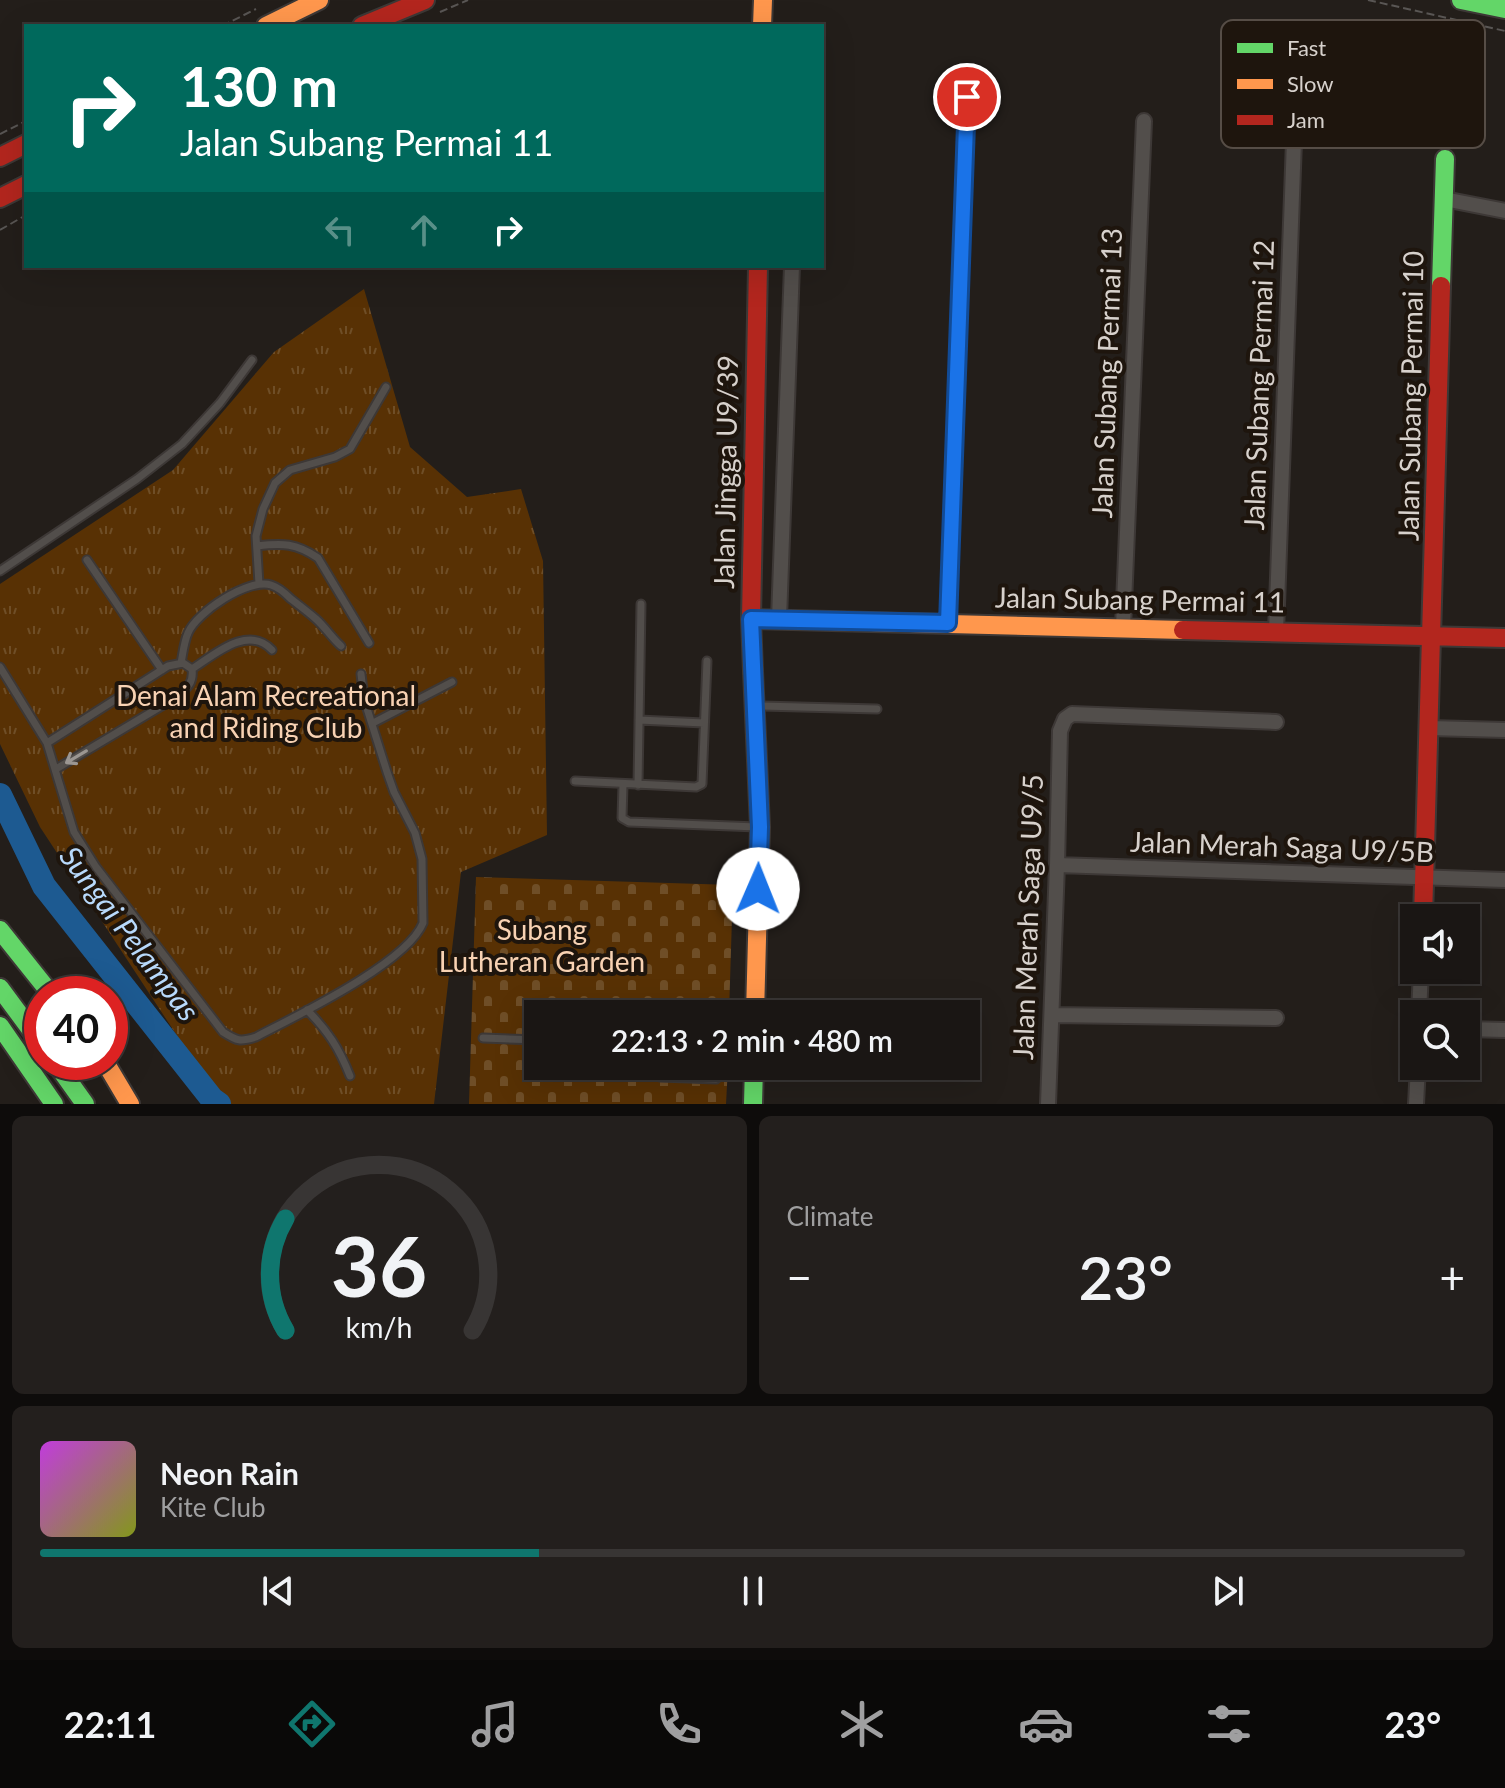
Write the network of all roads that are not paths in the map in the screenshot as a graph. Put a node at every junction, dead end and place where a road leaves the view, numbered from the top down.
1 (319, 0) edge
2 (425, 0) edge
3 (763, 0) edge
4 (1461, 0) edge
5 (1505, 9) edge
6 (270, 24) edge
7 (367, 24) edge
8 (762, 24) edge
9 (967, 97) dead end
10 (1144, 121) dead end
11 (24, 145) edge
12 (1294, 148) edge
13 (0, 157) edge
14 (1445, 159) dead end
15 (24, 186) edge
16 (0, 198) edge
17 (1444, 199) junction
18 (1505, 211) edge
19 (758, 268) edge
20 (792, 268) edge
21 (252, 360) dead end
22 (386, 387) dead end
23 (257, 546) junction
24 (87, 560) dead end
25 (0, 571) edge
26 (259, 584) junction
27 (641, 604) dead end
28 (751, 619) junction
29 (779, 619) junction
30 (948, 623) junction
31 (1123, 628) junction
32 (1276, 632) junction
33 (1432, 636) junction
34 (1505, 638) edge
35 (369, 643) dead end
36 (341, 646) dead end
37 (272, 650) dead end
38 (707, 661) dead end
39 (181, 663) junction
40 (0, 667) edge
41 (192, 669) junction
42 (162, 670) junction
43 (361, 674) dead end
44 (452, 682) dead end
45 (755, 706) junction
46 (877, 709) dead end
47 (639, 720) junction
48 (1276, 722) dead end
49 (373, 723) junction
50 (704, 723) junction
51 (1429, 728) junction
52 (1505, 730) edge
53 (47, 743) junction
54 (56, 769) junction
55 (575, 781) dead end
56 (623, 785) junction
57 (638, 785) junction
58 (760, 827) junction
59 (1057, 865) junction
60 (1424, 877) junction
61 (1505, 880) edge
62 (1423, 904) edge
63 (0, 930) edge
64 (0, 976) edge
65 (37, 976) edge
66 (0, 988) edge
67 (755, 1000) edge
68 (24, 1010) edge
69 (307, 1010) junction
70 (1052, 1015) junction
71 (1276, 1018) dead end
72 (24, 1021) edge
73 (0, 1026) edge
74 (1480, 1029) edge
75 (1505, 1030) edge
76 (483, 1038) dead end
77 (524, 1039) edge
78 (350, 1076) dead end
79 (69, 1080) edge
80 (73, 1080) edge
81 (116, 1080) edge
82 (754, 1080) edge
83 (1417, 1080) edge
84 (54, 1104) edge
85 (88, 1104) edge
86 (130, 1104) edge
87 (753, 1104) edge
88 (1048, 1104) edge
89 (1416, 1104) edge

1 - 6 main road
2 - 7 main road
3 - 8 main road
4 - 5 main road
9 - 30 street
10 - 31 street, Jalan Subang Permai 13
11 - 13 main road
12 - 32 street, Jalan Subang Permai 12
14 - 17 main road, Jalan Subang Permai 10
15 - 16 main road
17 - 18 street
17 - 33 main road, Jalan Subang Permai 10
19 - 28 main road, Jalan Jingga U9/39
20 - 29 street
21 - 25 lane
22 - 23 lane
23 - 26 lane
23 - 35 lane
24 - 42 lane
26 - 36 lane
26 - 39 lane
27 - 47 lane
28 - 29 main road, Jalan Subang Permai 11
28 - 45 main road, Jalan Jingga U9/39
29 - 30 main road, Jalan Subang Permai 11
30 - 31 main road, Jalan Subang Permai 11
31 - 32 main road, Jalan Subang Permai 11
32 - 33 main road, Jalan Subang Permai 11
33 - 34 main road, Jalan Subang Permai 11
33 - 51 main road, Jalan Subang Permai 10
37 - 41 lane
38 - 50 lane
39 - 41 lane
39 - 42 lane
40 - 53 lane
41 -> 54 lane
42 - 53 lane
43 - 49 lane
44 - 49 lane
45 - 46 lane
45 - 58 main road, Jalan Jingga U9/39
47 - 50 lane
47 - 57 lane
48 - 59 street, Jalan Merah Saga U9/5
49 - 69 lane
50 - 57 lane
51 - 52 street
51 - 60 main road, Jalan Subang Permai 10
53 - 54 lane
54 - 69 lane
55 - 56 lane
56 - 57 lane
56 - 58 lane
58 - 67 main road, Jalan Jingga U9/39
59 - 60 street, Jalan Merah Saga U9/5B
59 - 70 street, Jalan Merah Saga U9/5
60 - 61 street, Jalan Merah Saga U9/5B
60 - 62 main road, Jalan Subang Permai 10
63 - 65 main road
64 - 68 main road
66 - 72 main road
69 - 78 lane
70 - 71 street
70 - 88 street, Jalan Merah Saga U9/5
73 - 84 main road
74 - 75 street
76 - 77 lane
79 - 85 main road
80 - 85 main road
81 - 86 main road
82 - 87 main road
83 - 89 street

